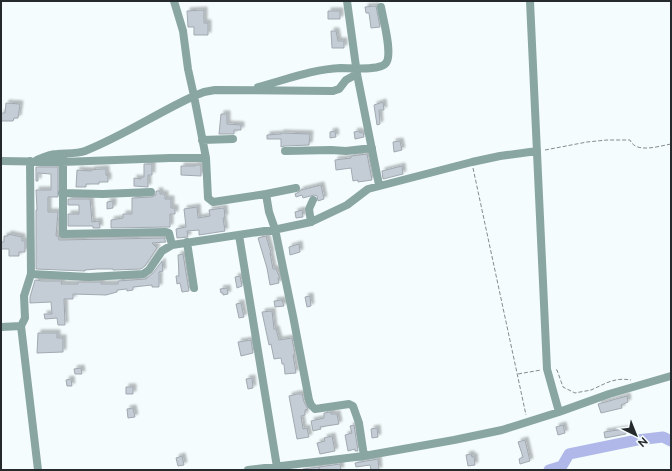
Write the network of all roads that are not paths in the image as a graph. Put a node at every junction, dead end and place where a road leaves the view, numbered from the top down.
1 (174, 1) edge
2 (347, 1) edge
3 (530, 1) edge
4 (381, 7) dead end
5 (357, 71) junction
6 (247, 90) junction
7 (194, 96) junction
8 (234, 139) dead end
9 (202, 140) junction
10 (372, 148) junction
11 (285, 151) dead end
12 (537, 151) junction
13 (63, 158) junction
14 (206, 158) junction
15 (1, 161) edge
16 (33, 161) junction
17 (380, 185) junction
18 (296, 188) dead end
19 (150, 192) dead end
20 (62, 193) junction
21 (266, 194) junction
22 (313, 200) dead end
23 (311, 222) junction
24 (275, 229) junction
25 (239, 234) junction
26 (187, 242) junction
27 (172, 245) junction
28 (31, 274) junction
29 (194, 288) dead end
30 (1, 326) edge
31 (21, 326) junction
32 (671, 376) edge
33 (558, 412) junction
34 (364, 456) junction
35 (277, 467) junction
36 (38, 470) edge
37 (248, 470) edge

1 - 7 street
2 - 5 street
3 - 12 street
4 - 5 street
5 - 6 street
5 - 6 street
5 - 10 street
6 - 7 street
7 - 9 street
7 - 13 street
8 - 9 street
9 - 14 street
10 - 11 street
10 - 17 street
12 - 17 street
12 - 33 street
13 - 14 street
13 - 16 street
13 - 20 street
14 - 21 street
15 - 16 street
16 - 28 street
17 - 23 street
18 - 21 street
19 - 20 street
20 - 27 street
21 - 24 street
22 - 23 street
23 - 24 street
24 - 25 street
24 - 34 street
25 - 26 street
25 - 35 street
26 - 27 street
26 - 29 street
27 - 28 street
28 - 31 street
30 - 31 street
31 - 36 street
32 - 33 street
33 - 34 street
34 - 35 street
35 - 37 street

